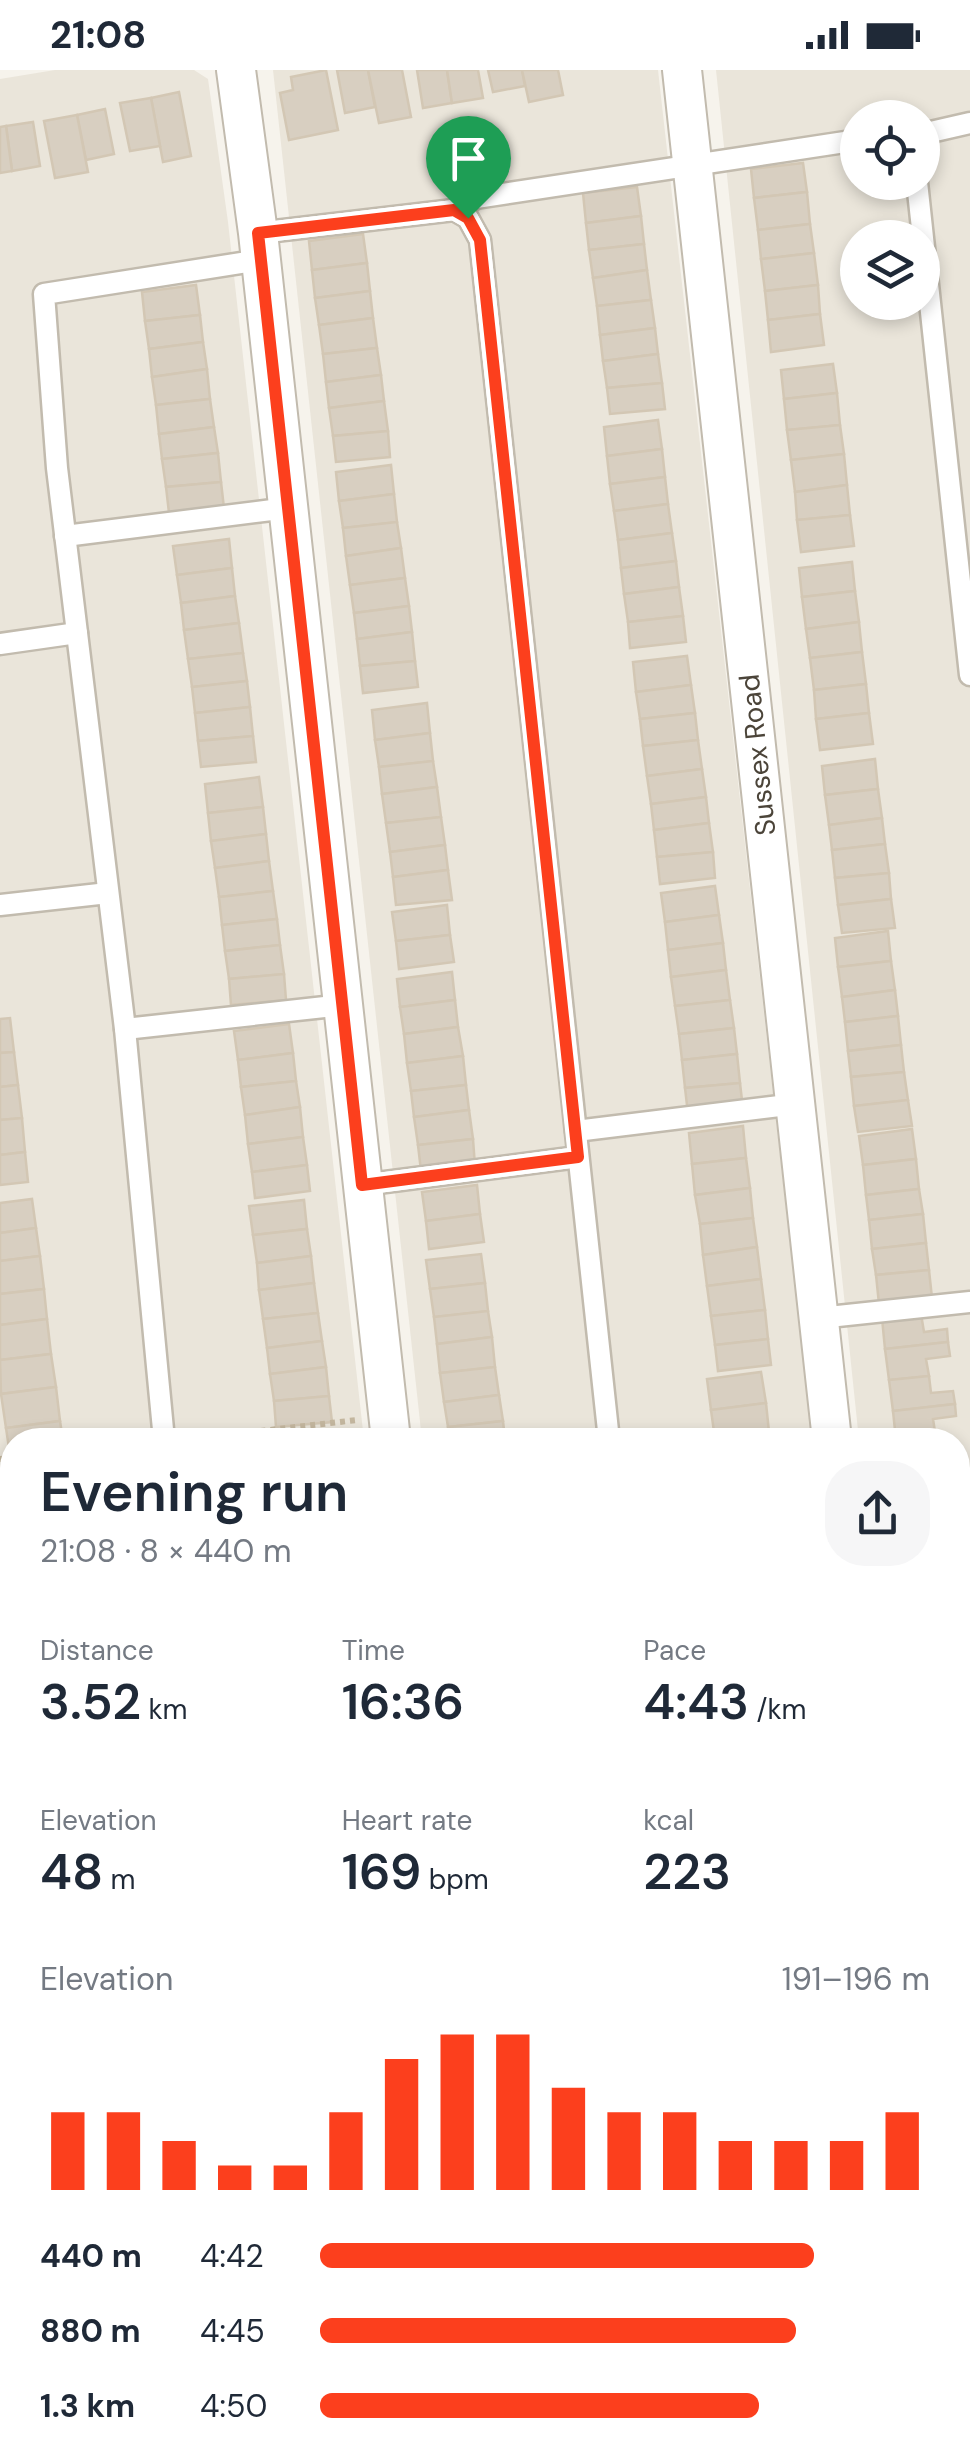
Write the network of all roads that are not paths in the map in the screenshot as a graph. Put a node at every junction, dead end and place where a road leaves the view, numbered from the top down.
1 (236, 70) edge
2 (682, 70) edge
3 (970, 123) edge
4 (940, 130) edge
5 (840, 142) edge
6 (692, 163) junction
7 (918, 200) edge
8 (454, 210) junction
9 (259, 246) junction
10 (288, 508) junction
11 (65, 536) junction
12 (77, 634) junction
13 (0, 644) edge
14 (970, 676) edge
15 (108, 893) junction
16 (0, 905) edge
17 (343, 1004) junction
18 (125, 1029) junction
19 (796, 1104) junction
20 (576, 1131) junction
21 (578, 1157) junction
22 (362, 1185) junction
23 (970, 1302) edge
24 (819, 1318) junction
25 (163, 1428) edge
26 (390, 1428) edge
27 (608, 1428) edge
28 (831, 1428) edge

1 - 9 street
2 - 6 street, Sussex Road
3 - 4 lane
5 - 6 lane
6 - 8 lane
6 - 19 street, Sussex Road
7 - 14 lane
8 - 9 lane
8 - 20 lane
9 - 10 street
9 - 11 lane
10 - 11 lane
10 - 17 street
11 - 12 lane
12 - 13 lane
12 - 15 lane
15 - 16 lane
15 - 18 lane
17 - 18 lane
17 - 22 street
18 - 25 lane
19 - 20 lane
19 - 24 street, Sussex Road
20 - 21 lane
21 - 22 lane
21 - 27 lane
22 - 26 street
23 - 24 lane
24 - 28 street, Sussex Road

